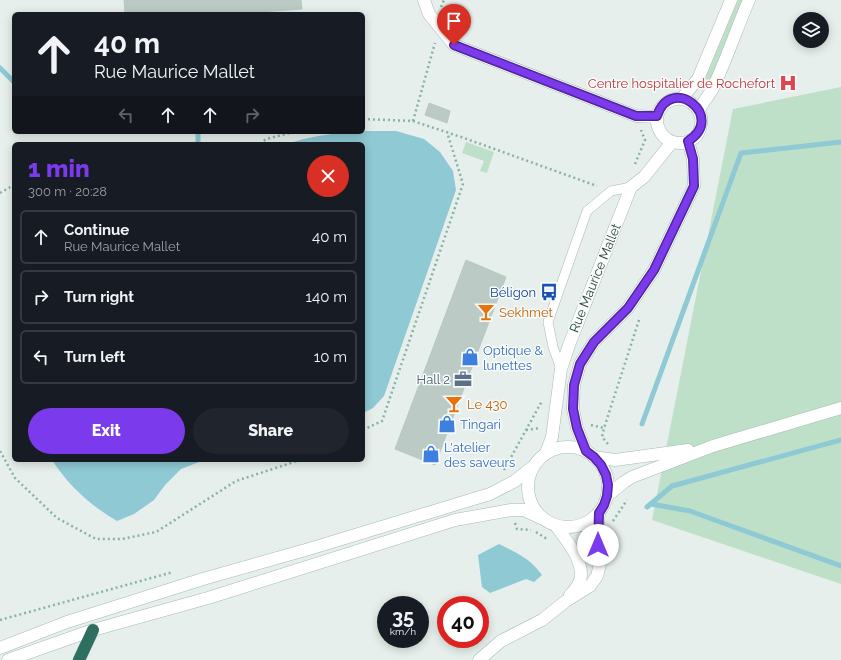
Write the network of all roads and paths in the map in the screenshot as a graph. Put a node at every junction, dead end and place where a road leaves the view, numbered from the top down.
1 (424, 0) edge
2 (731, 0) edge
3 (748, 0) edge
4 (440, 28) junction
5 (682, 98) junction
6 (699, 111) junction
7 (657, 116) junction
8 (365, 119) edge
9 (413, 122) junction
10 (448, 132) junction
11 (286, 134) edge
12 (688, 141) junction
13 (262, 142) edge
14 (672, 142) junction
15 (12, 186) edge
16 (632, 187) junction
17 (611, 191) junction
18 (0, 193) edge
19 (641, 314) dead end
20 (562, 369) junction
21 (841, 408) edge
22 (365, 429) edge
23 (526, 430) dead end
24 (713, 446) junction
25 (0, 451) edge
26 (546, 452) junction
27 (590, 454) junction
28 (627, 459) junction
29 (294, 462) edge
30 (531, 468) junction
31 (632, 477) junction
32 (505, 488) junction
33 (607, 496) junction
34 (512, 510) junction
35 (599, 513) junction
36 (541, 518) junction
37 (611, 524) dead end
38 (556, 526) junction
39 (552, 543) dead end
40 (180, 570) dead end
41 (566, 601) junction
42 (0, 620) edge
43 (93, 630) junction
44 (0, 648) edge
45 (8, 660) edge
46 (79, 660) edge
47 (479, 660) edge

1 - 4 main road
2 - 5 main road
3 - 6 main road
4 - 7 main road
4 - 9 path
5 - 6 main road
5 - 7 main road
6 - 12 main road
7 - 14 main road
8 - 9 path
9 - 10 path
10 - 17 path
10 - 22 path
11 - 13 path
12 - 14 main road
12 - 27 main road, Rue Maurice Mallet
14 - 16 main road
15 - 18 path
16 - 17 lane
16 - 20 main road, Rue Maurice Mallet
17 - 20 lane
19 - 28 path
20 - 26 main road, Rue Maurice Mallet
21 - 24 main road
23 - 32 path
24 - 28 main road
24 - 31 main road
25 - 29 path
26 - 27 main road
26 - 30 main road
27 - 28 main road
27 - 33 main road
30 - 32 main road
30 - 36 main road
31 - 33 main road
31 - 37 path
32 - 44 main road
33 - 35 main road
34 - 36 main road
34 - 39 path
34 - 43 main road
35 - 38 main road
35 - 41 main road
36 - 38 main road
38 - 41 main road
40 - 42 path
41 - 47 main road
43 - 45 main road
43 - 46 highway

